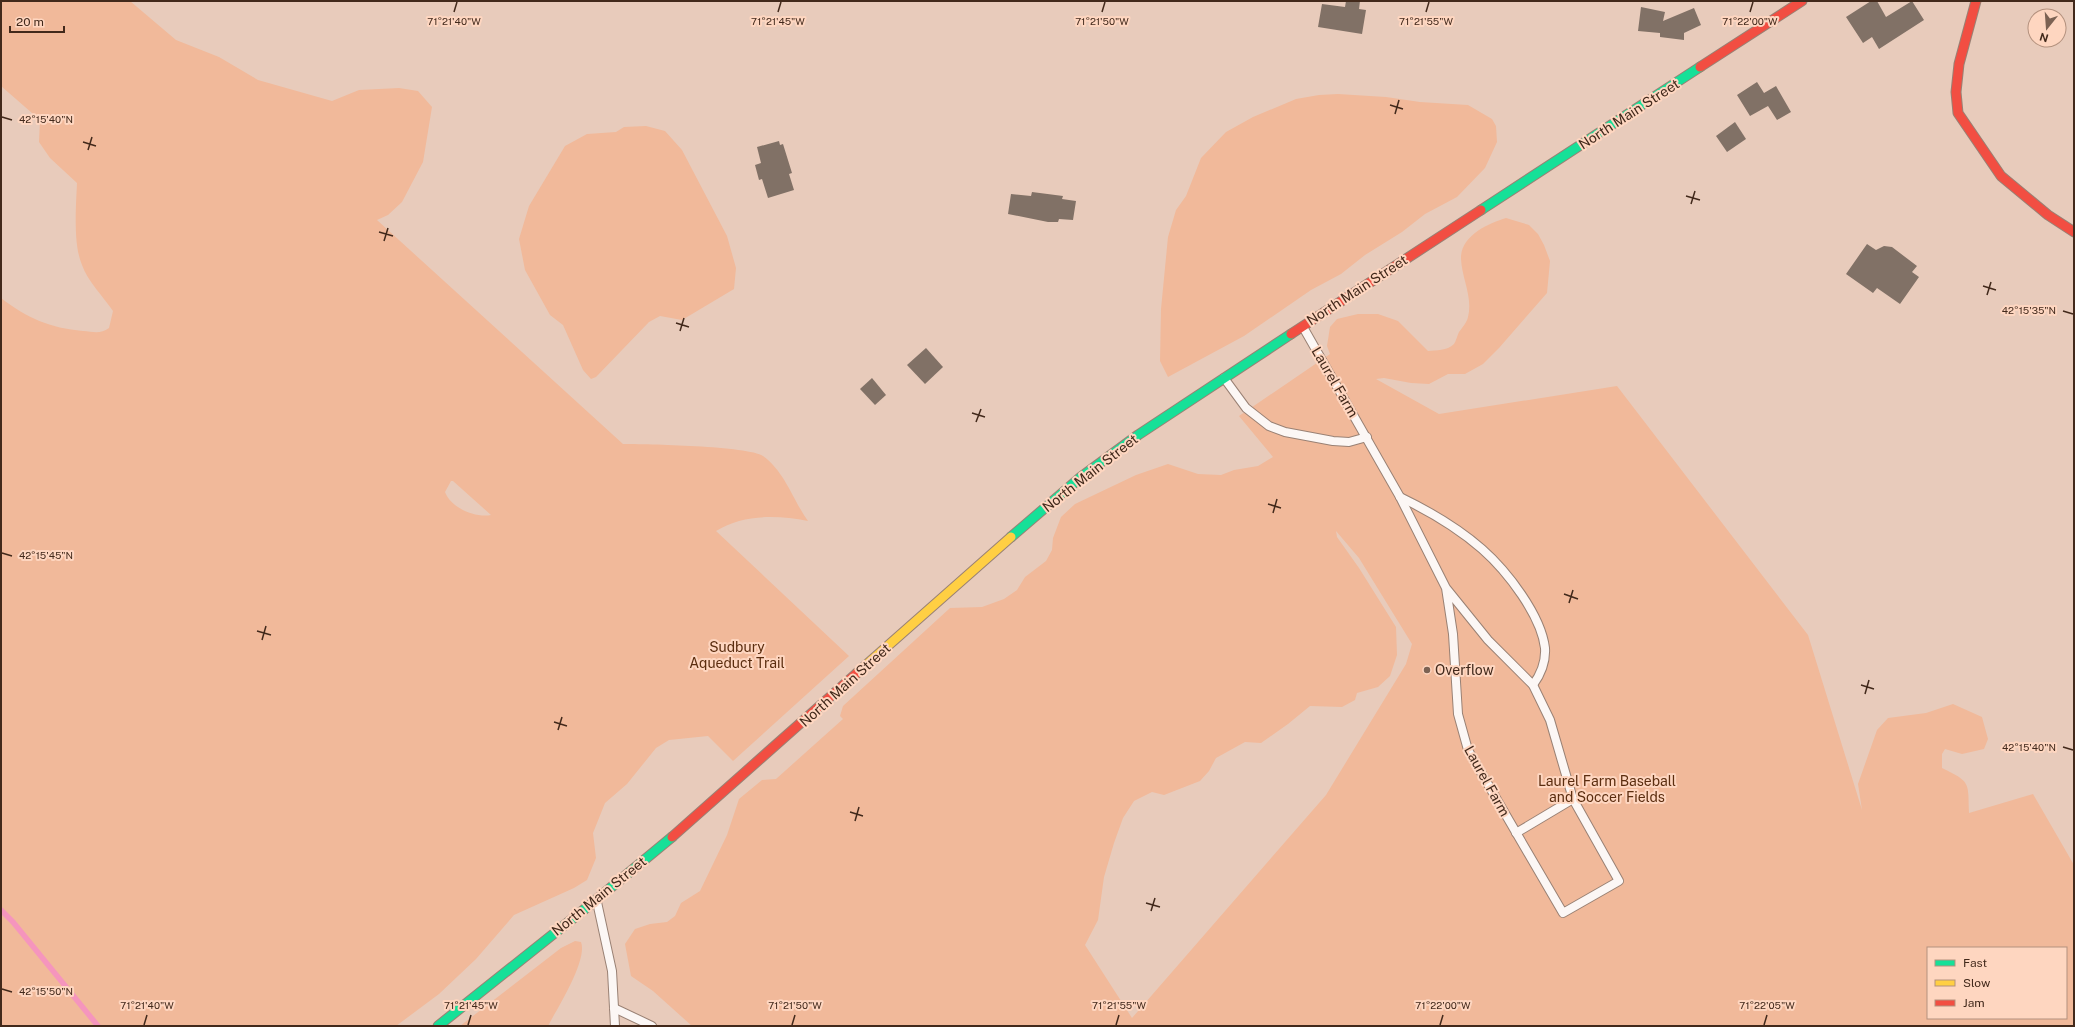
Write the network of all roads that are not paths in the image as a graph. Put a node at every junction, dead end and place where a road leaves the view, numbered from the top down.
1 (1802, 1) edge
2 (1976, 1) edge
3 (2074, 232) edge
4 (1302, 326) junction
5 (1224, 377) junction
6 (1367, 437) junction
7 (1400, 497) junction
8 (1446, 588) junction
9 (1533, 685) junction
10 (1573, 799) junction
11 (1516, 834) junction
12 (596, 900) junction
13 (614, 1008) junction
14 (438, 1026) edge
15 (615, 1026) edge
16 (652, 1026) edge

1 - 4 main road, North Main Street
2 - 3 main road
4 - 5 main road, North Main Street
4 - 6 lane, Laurel Farm
5 - 6 lane
5 - 12 main road, North Main Street
6 - 7 lane, Laurel Farm
7 - 8 lane, Laurel Farm
7 - 9 lane
8 - 9 lane, Laurel Farm
8 - 11 lane, Laurel Farm
9 - 10 lane, Laurel Farm
10 - 11 lane
10 - 11 lane, Laurel Farm
12 - 13 lane
12 - 14 main road, North Main Street
13 - 15 lane
13 - 16 lane

